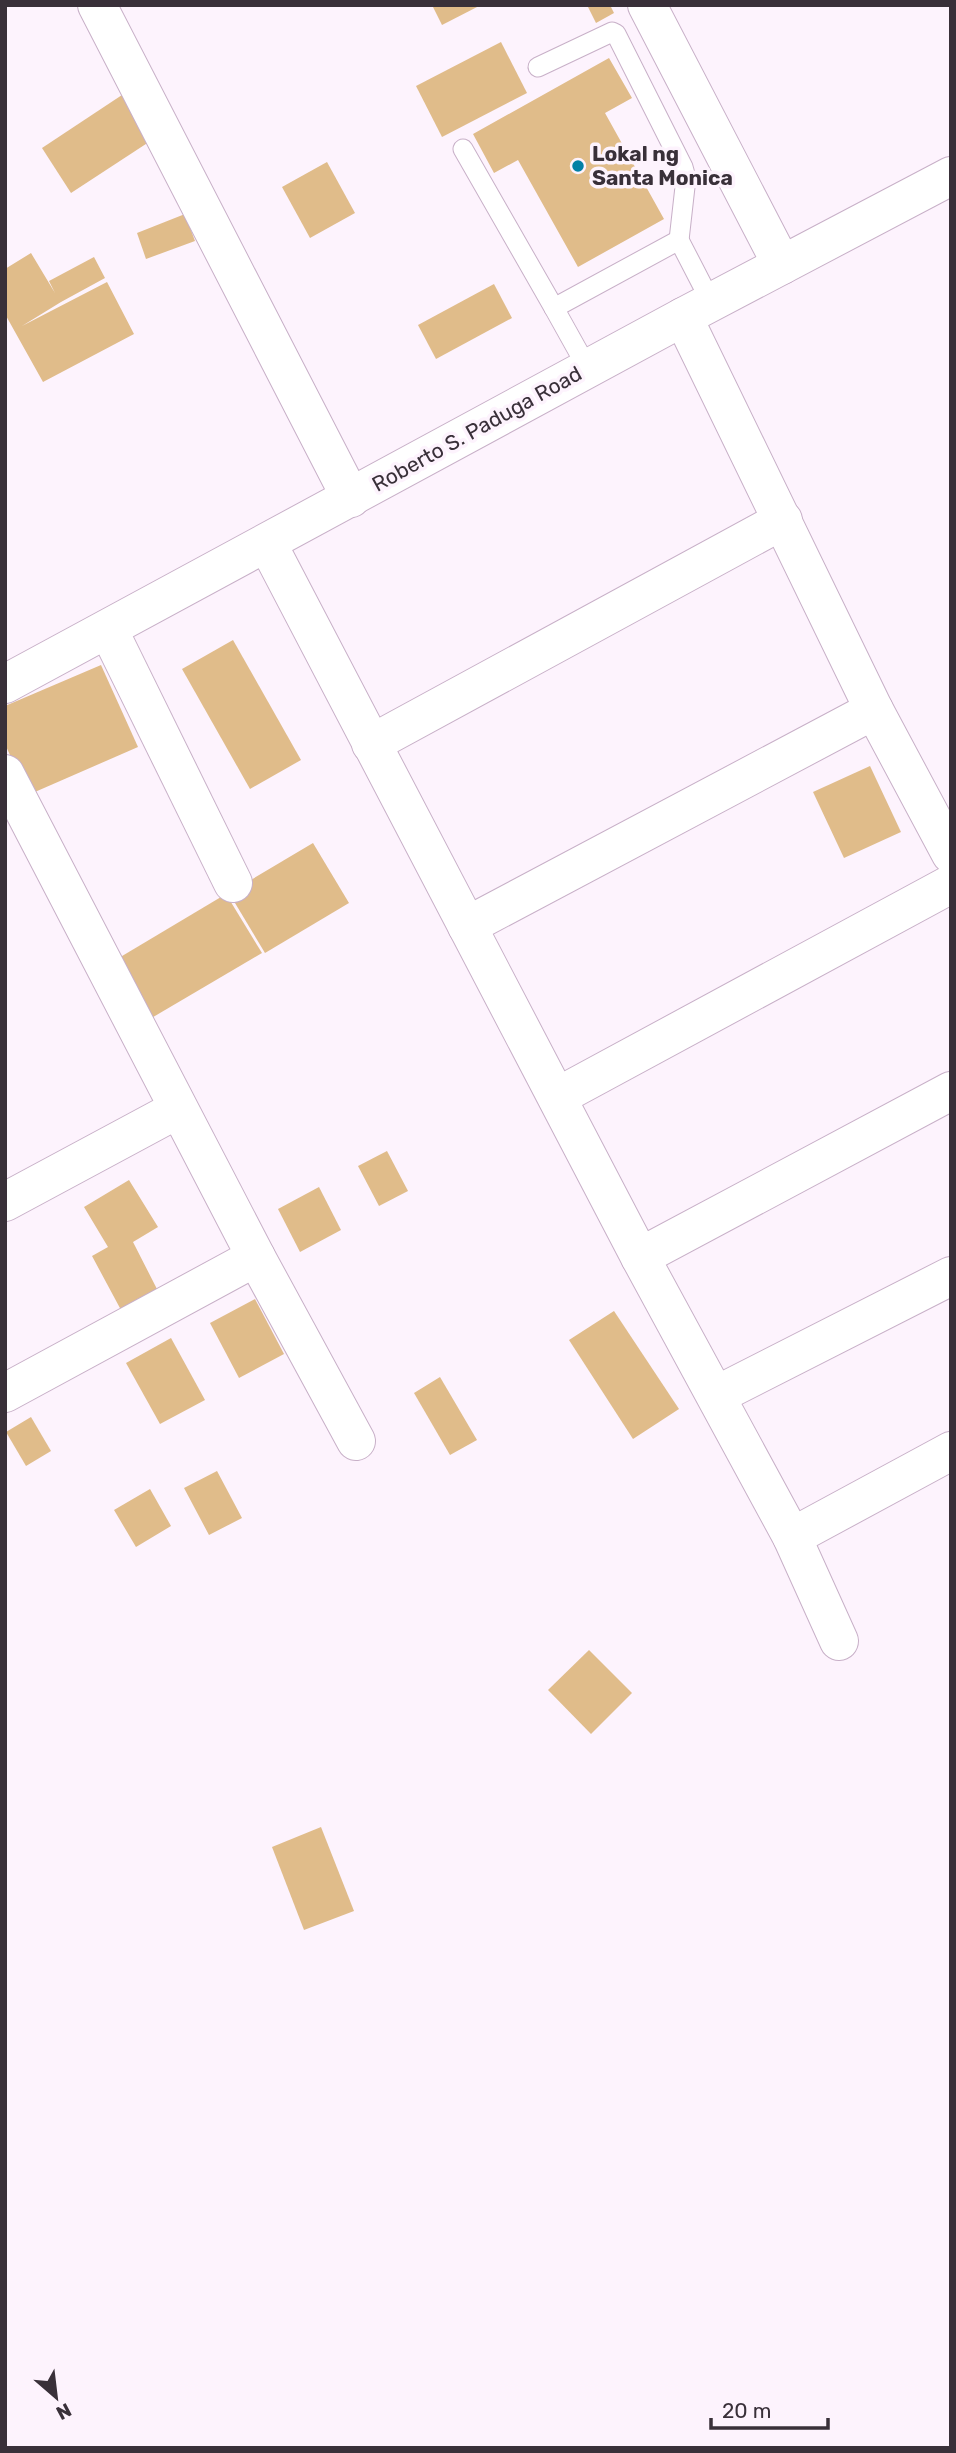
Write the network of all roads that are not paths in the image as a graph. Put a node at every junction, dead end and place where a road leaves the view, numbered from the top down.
1 (97, 5) edge
2 (647, 5) edge
3 (538, 67) dead end
4 (463, 149) dead end
5 (951, 176) edge
6 (679, 240) junction
7 (782, 265) junction
8 (554, 308) junction
9 (697, 309) junction
10 (588, 369) junction
11 (351, 498) junction
12 (783, 520) junction
13 (267, 543) junction
14 (107, 629) junction
15 (5, 684) edge
16 (874, 710) junction
17 (371, 744) junction
18 (5, 774) edge
19 (951, 854) edge
20 (233, 883) dead end
21 (951, 884) edge
22 (467, 926) junction
23 (951, 1091) edge
24 (557, 1097) junction
25 (178, 1109) junction
26 (5, 1202) edge
27 (256, 1256) junction
28 (640, 1257) junction
29 (951, 1276) edge
30 (5, 1393) edge
31 (717, 1395) junction
32 (356, 1441) dead end
33 (951, 1451) edge
34 (792, 1537) junction
35 (839, 1641) dead end

1 - 11 street
2 - 7 street
3 - 6 lane
4 - 8 lane
5 - 7 street, Roberto S. Paduga Road
6 - 8 lane
6 - 9 lane
7 - 9 street, Roberto S. Paduga Road
8 - 10 lane
9 - 10 street, Roberto S. Paduga Road
9 - 12 street
10 - 11 street, Roberto S. Paduga Road
11 - 13 street, Roberto S. Paduga Road
12 - 16 street
12 - 17 street
13 - 14 street, Roberto S. Paduga Road
13 - 17 street
14 - 15 street, Roberto S. Paduga Road
14 - 20 street
16 - 19 street
16 - 22 street
17 - 22 street
18 - 25 street
21 - 24 street
22 - 24 street
23 - 28 street
24 - 28 street
25 - 26 street
25 - 27 street
27 - 30 street
27 - 32 street
28 - 31 street
29 - 31 street
31 - 34 street
33 - 34 street
34 - 35 street

